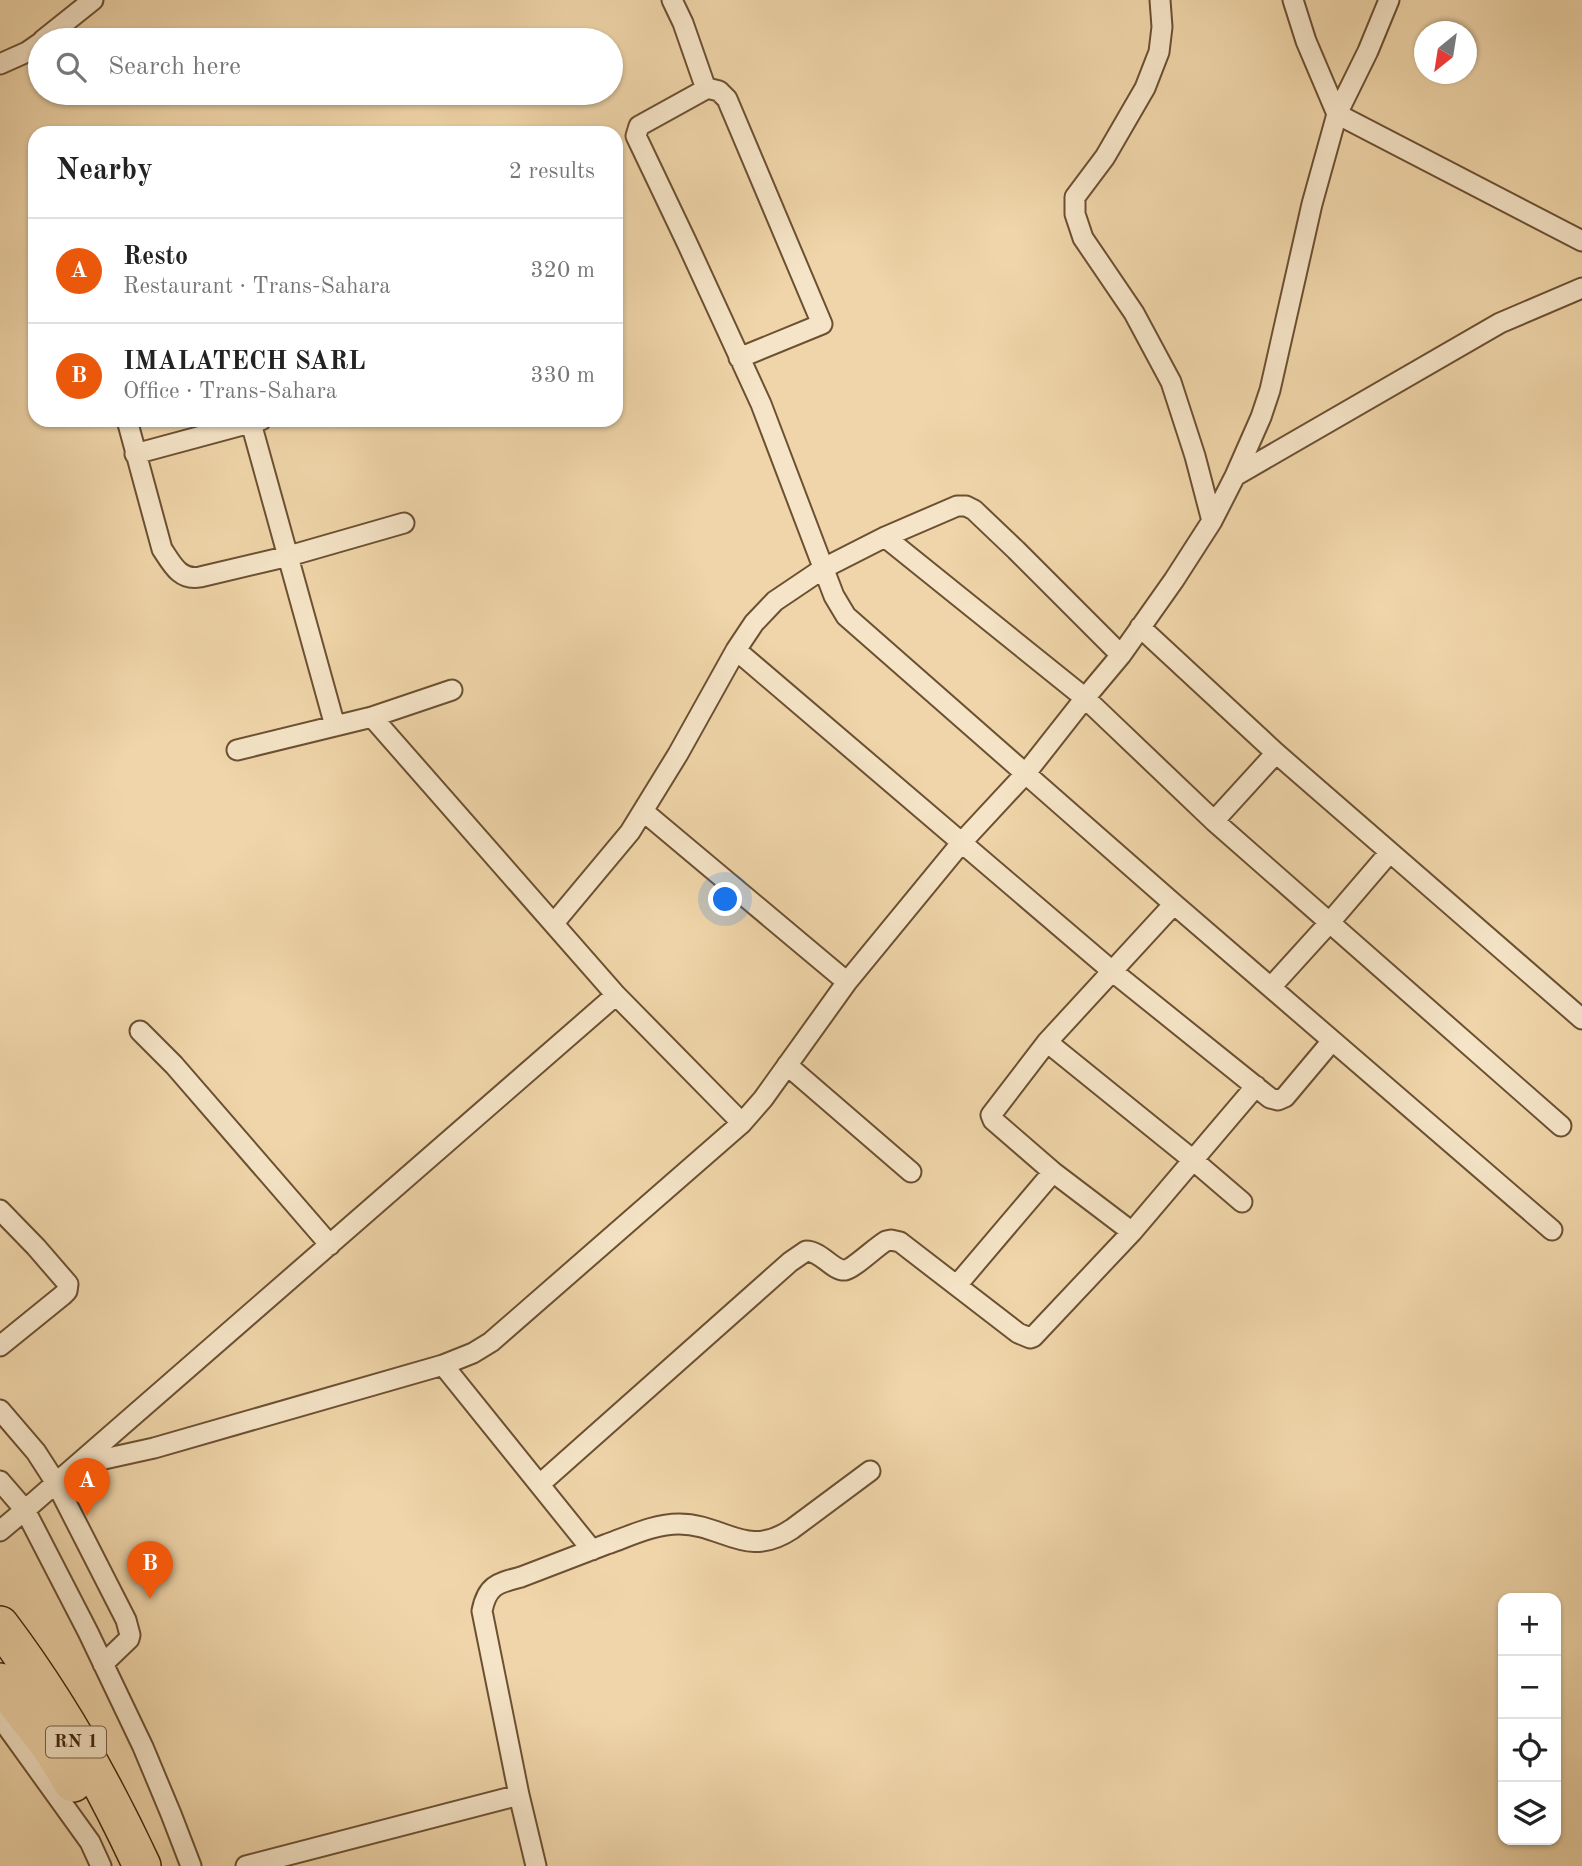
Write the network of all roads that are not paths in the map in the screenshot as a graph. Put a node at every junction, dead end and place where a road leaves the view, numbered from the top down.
1 (93, 0) edge
2 (672, 0) edge
3 (1160, 0) edge
4 (1293, 0) edge
5 (1389, 0) edge
6 (58, 28) edge
7 (28, 51) edge
8 (0, 64) edge
9 (706, 89) junction
10 (1337, 114) junction
11 (1582, 241) edge
12 (1582, 288) edge
13 (739, 358) junction
14 (129, 427) edge
15 (234, 427) edge
16 (257, 427) edge
17 (135, 454) junction
18 (1235, 476) junction
19 (1212, 521) junction
20 (404, 523) dead end
21 (885, 537) junction
22 (289, 556) junction
23 (824, 568) junction
24 (1140, 626) junction
25 (736, 650) junction
26 (1121, 655) junction
27 (452, 690) dead end
28 (1085, 698) junction
29 (372, 716) junction
30 (335, 726) junction
31 (237, 750) dead end
32 (1276, 753) junction
33 (1026, 773) junction
34 (643, 811) junction
35 (1214, 821) junction
36 (962, 842) junction
37 (1390, 852) junction
38 (1174, 904) junction
39 (1330, 922) junction
40 (554, 923) junction
41 (1112, 971) junction
42 (847, 982) junction
43 (1271, 987) junction
44 (616, 995) junction
45 (1582, 1019) edge
46 (140, 1031) dead end
47 (1332, 1041) junction
48 (1047, 1042) junction
49 (787, 1065) junction
50 (1256, 1086) junction
51 (742, 1123) junction
52 (1560, 1126) dead end
53 (1194, 1160) junction
54 (911, 1172) dead end
55 (1053, 1172) junction
56 (1242, 1202) dead end
57 (0, 1210) edge
58 (1552, 1230) dead end
59 (1132, 1232) junction
60 (330, 1244) junction
61 (957, 1285) junction
62 (0, 1346) edge
63 (443, 1365) junction
64 (0, 1410) edge
65 (77, 1465) junction
66 (870, 1471) dead end
67 (0, 1481) edge
68 (56, 1483) junction
69 (540, 1484) junction
70 (25, 1510) junction
71 (0, 1531) edge
72 (592, 1550) junction
73 (0, 1625) edge
74 (103, 1664) junction
75 (0, 1682) edge
76 (0, 1717) edge
77 (519, 1795) junction
78 (101, 1866) edge
79 (119, 1866) edge
80 (142, 1866) edge
81 (191, 1866) edge
82 (246, 1866) edge
83 (536, 1866) edge

1 - 6 street
2 - 9 street
3 - 19 street
4 - 10 street
5 - 10 street
7 - 8 street
9 - 13 street
9 - 13 street
10 - 11 street
10 - 18 street
12 - 18 street
13 - 23 street
14 - 17 street
15 - 17 street
16 - 22 street
17 - 22 street
18 - 19 street
19 - 24 street
20 - 22 street
21 - 23 street
21 - 26 street
21 - 28 street
22 - 30 street
23 - 25 street
23 - 33 street
24 - 26 street
24 - 32 street
25 - 34 street
25 - 36 street
26 - 28 street
27 - 29 street
28 - 33 street
28 - 35 street
29 - 30 street
29 - 40 street
30 - 31 street
32 - 35 street
32 - 37 street
33 - 36 street
33 - 38 street
34 - 40 street
34 - 42 street
35 - 39 street
36 - 41 street
36 - 42 street
37 - 39 street
37 - 45 street
38 - 41 street
38 - 43 street
39 - 43 street
39 - 52 street
40 - 44 street
41 - 48 street
41 - 50 street
42 - 49 street
43 - 47 street
44 - 51 street
44 - 60 street
46 - 60 street
47 - 50 street
47 - 58 street
48 - 53 street
48 - 55 street
49 - 51 street
49 - 54 street
50 - 53 street
51 - 63 street
53 - 56 street
53 - 59 street
55 - 59 street
55 - 61 street
57 - 62 street
59 - 61 street
60 - 65 street
61 - 69 street
63 - 65 street
63 - 69 street
64 - 68 street
65 - 68 street
66 - 72 street
67 - 70 street
68 - 70 street
68 - 74 street
69 - 72 street
70 - 71 street
70 - 74 street
72 - 77 street
73 - 80 highway, RN 1
74 - 81 street
75 - 79 highway, RN 1
76 - 78 street
77 - 82 street
77 - 83 street

